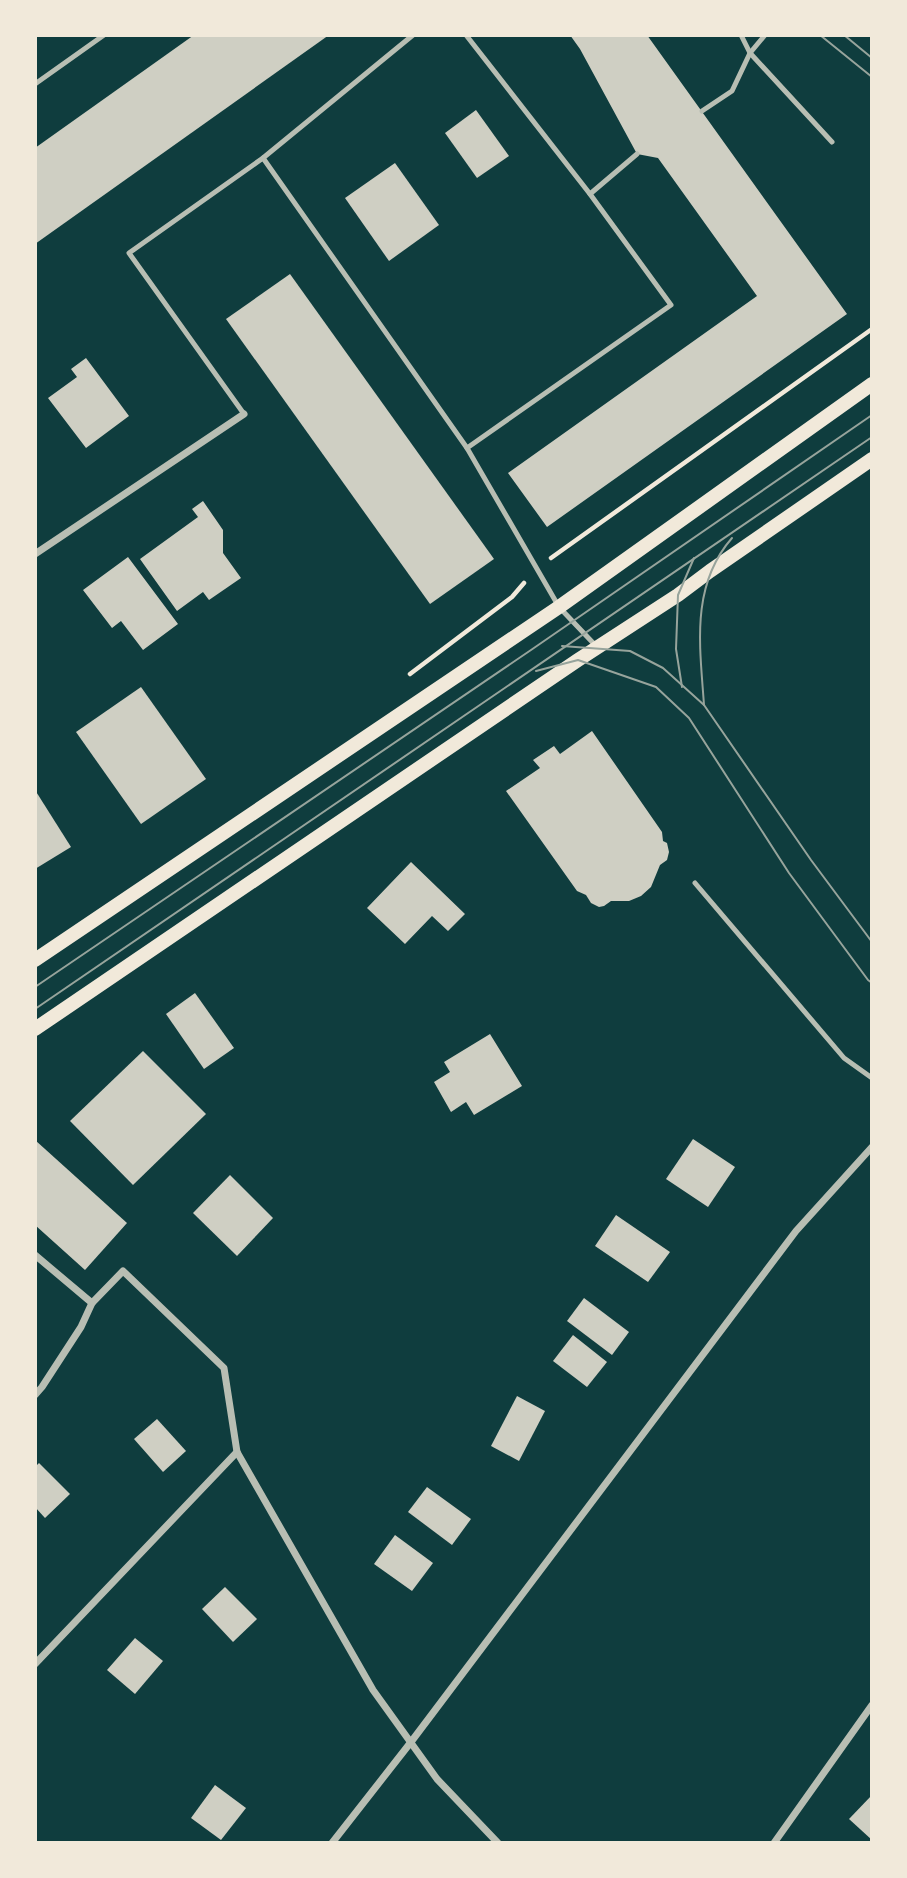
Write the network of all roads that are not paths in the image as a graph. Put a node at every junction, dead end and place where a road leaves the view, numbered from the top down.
1 (104, 35) edge
2 (413, 35) edge
3 (466, 35) edge
4 (741, 35) edge
5 (765, 35) edge
6 (750, 53) junction
7 (35, 84) edge
8 (702, 111) dead end
9 (832, 142) dead end
10 (637, 154) dead end
11 (263, 158) junction
12 (590, 194) junction
13 (872, 384) edge
14 (244, 414) joint
15 (467, 448) junction
16 (872, 459) edge
17 (35, 554) edge
18 (559, 607) junction
19 (598, 648) junction
20 (695, 883) dead end
21 (35, 960) edge
22 (35, 1029) edge
23 (872, 1078) edge
24 (872, 1147) edge
25 (35, 1255) edge
26 (92, 1303) junction
27 (35, 1395) edge
28 (237, 1452) junction
29 (35, 1664) edge
30 (872, 1705) edge
31 (411, 1742) junction
32 (332, 1843) edge
33 (498, 1843) edge
34 (774, 1843) edge

1 - 7 lane
2 - 11 lane
3 - 12 lane
4 - 6 lane
5 - 6 lane
6 - 8 lane
6 - 9 lane
10 - 12 lane
11 - 14 lane
11 - 15 lane
12 - 15 lane
13 - 18 main road
14 - 17 street
15 - 18 lane
16 - 19 main road
18 - 19 lane
18 - 21 main road
19 - 22 main road
20 - 23 lane
24 - 31 street
25 - 26 street
26 - 27 street
26 - 28 street
28 - 29 street
28 - 31 street
30 - 34 street
31 - 32 street
31 - 33 street

